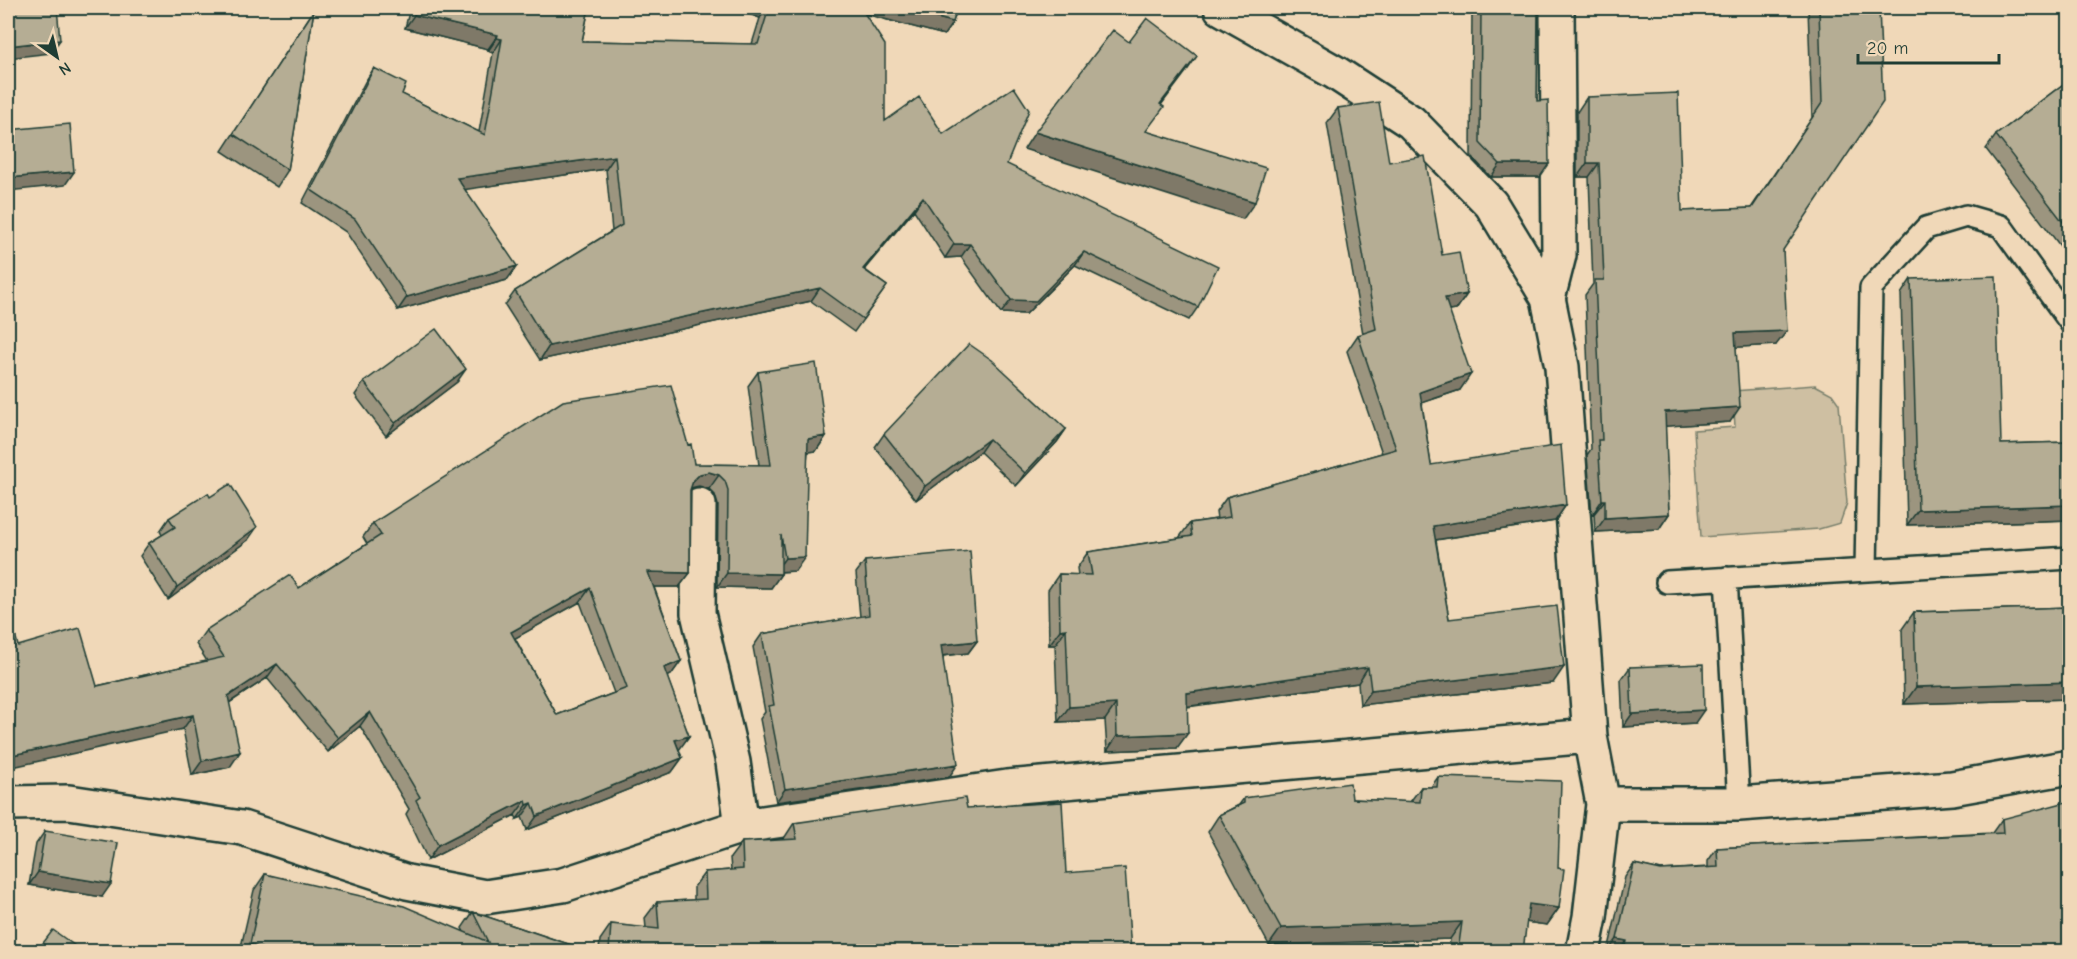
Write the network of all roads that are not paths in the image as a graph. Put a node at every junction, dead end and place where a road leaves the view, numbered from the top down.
1 (1221, 8) edge
2 (1557, 8) edge
3 (1548, 298) junction
4 (2070, 322) edge
5 (699, 505) dead end
6 (2070, 558) edge
7 (1866, 570) junction
8 (1726, 578) junction
9 (1667, 582) dead end
10 (1590, 736) junction
11 (2070, 767) edge
12 (8, 802) edge
13 (1603, 804) junction
14 (1739, 804) junction
15 (742, 826) junction
16 (1582, 951) edge

1 - 3 street
2 - 3 street
3 - 10 street
4 - 7 lane
5 - 15 street
6 - 7 lane
7 - 8 lane
8 - 9 lane
8 - 14 lane
10 - 13 street
10 - 15 street
11 - 14 street
12 - 15 street
13 - 14 street
13 - 16 street

